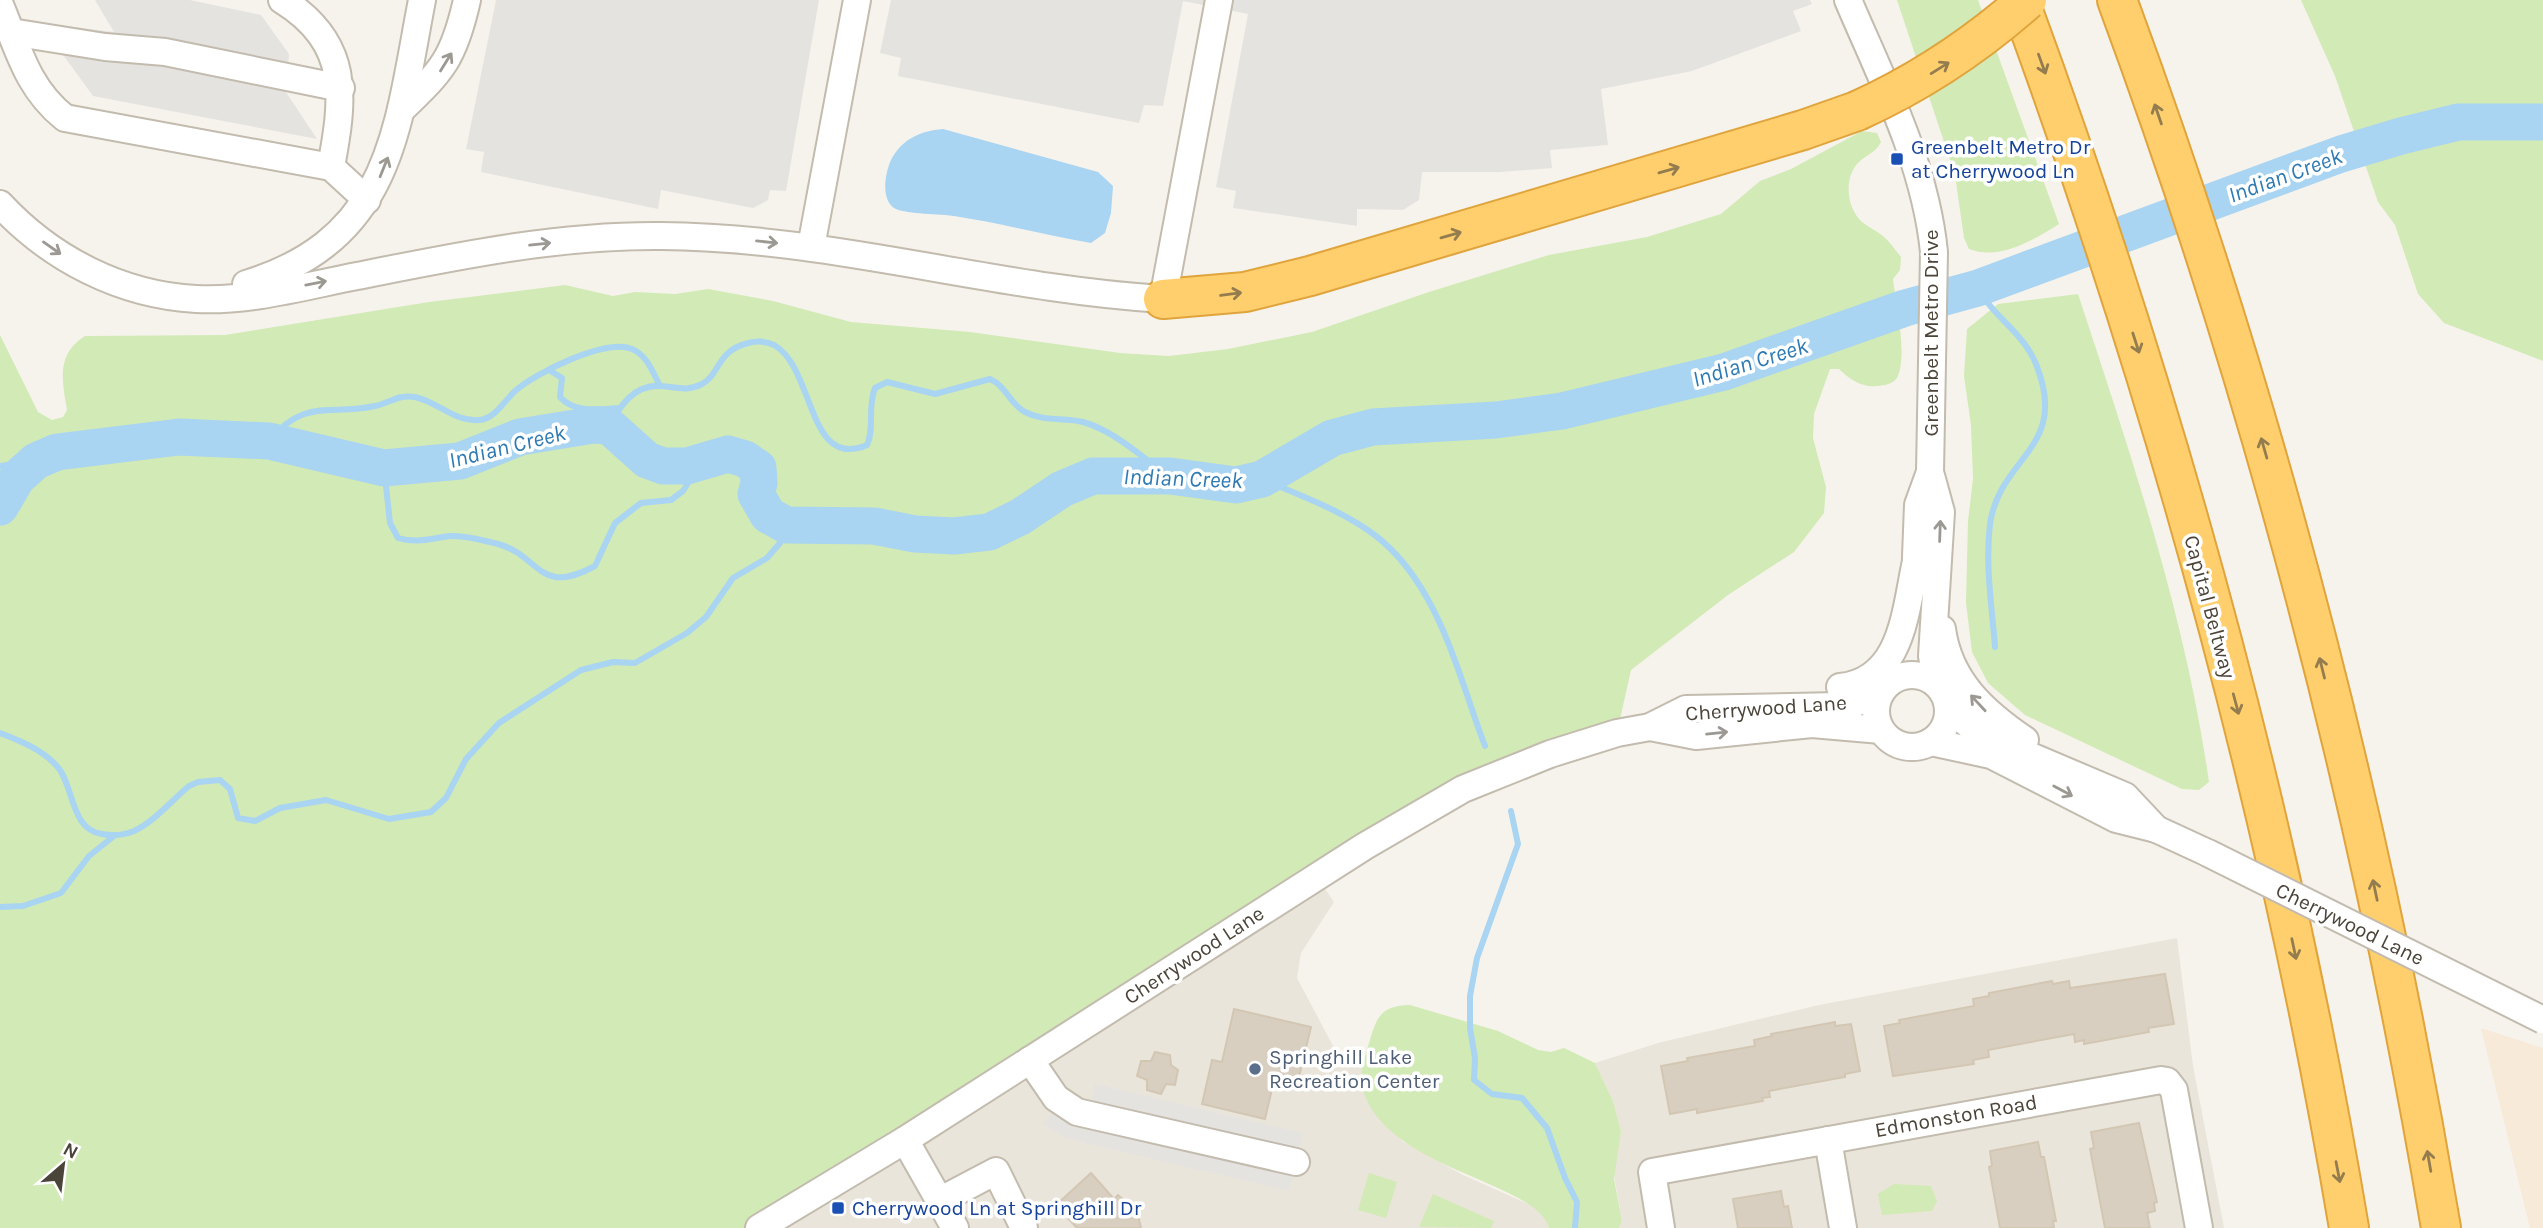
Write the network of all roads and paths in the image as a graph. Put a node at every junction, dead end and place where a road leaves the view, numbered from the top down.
1 (282, 0) edge
2 (422, 0) edge
3 (467, 0) edge
4 (857, 0) edge
5 (1219, 0) edge
6 (1848, 0) edge
7 (2019, 0) edge
8 (2027, 0) edge
9 (2117, 0) edge
10 (0, 5) edge
11 (11, 32) junction
12 (341, 88) junction
13 (401, 110) junction
14 (331, 167) junction
15 (367, 200) junction
16 (0, 204) edge
17 (811, 247) junction
18 (196, 299) junction
19 (1163, 299) junction
20 (1930, 472) junction
21 (1915, 566) junction
22 (1937, 590) junction
23 (1892, 683) junction
24 (1943, 696) junction
25 (1742, 708) junction
26 (1650, 727) junction
27 (1881, 730) junction
28 (1931, 742) junction
29 (2073, 772) junction
30 (2156, 828) junction
31 (2543, 1020) edge
32 (1030, 1060) junction
33 (905, 1140) junction
34 (1828, 1140) junction
35 (1296, 1162) dead end
36 (941, 1200) junction
37 (759, 1228) edge
38 (955, 1228) edge
39 (1024, 1228) edge
40 (1661, 1228) edge
41 (1843, 1228) edge
42 (2199, 1228) edge
43 (2348, 1228) edge
44 (2441, 1228) edge

1 - 12 street
2 - 13 street
13 -> 3 street
4 - 17 street
5 - 19 street
6 - 20 street, Greenbelt Metro Drive
7 -> 43 highway, Capital Beltway
19 -> 8 highway, bridge
44 -> 9 highway
10 - 11 street
11 - 12 street
11 - 14 street
12 - 14 street
15 -> 13 street
14 - 15 street
15 - 18 street
16 -> 18 street
18 -> 17 street
17 - 19 street
20 - 21 street, Greenbelt Metro Drive
22 -> 20 street, Greenbelt Metro Drive
21 - 23 street, Greenbelt Metro Drive
21 - 25 street
22 - 24 street, Greenbelt Metro Drive
29 -> 22 street
23 - 24 street
23 - 25 street, Cherrywood Lane
23 - 27 street
24 - 28 street
24 - 29 street, Cherrywood Lane
25 - 26 street, Cherrywood Lane
26 -> 27 street, Cherrywood Lane
26 - 32 street, Cherrywood Lane
27 - 28 street
28 -> 30 street, Cherrywood Lane
29 - 30 street, Cherrywood Lane
30 - 31 street, Cherrywood Lane, bridge
32 - 33 street, Cherrywood Lane
32 - 35 street
33 - 36 street
33 - 37 street, Cherrywood Lane
34 - 40 street, Edmonston Road
34 - 41 street
34 - 42 street, Edmonston Road
36 - 38 street
36 - 39 street

